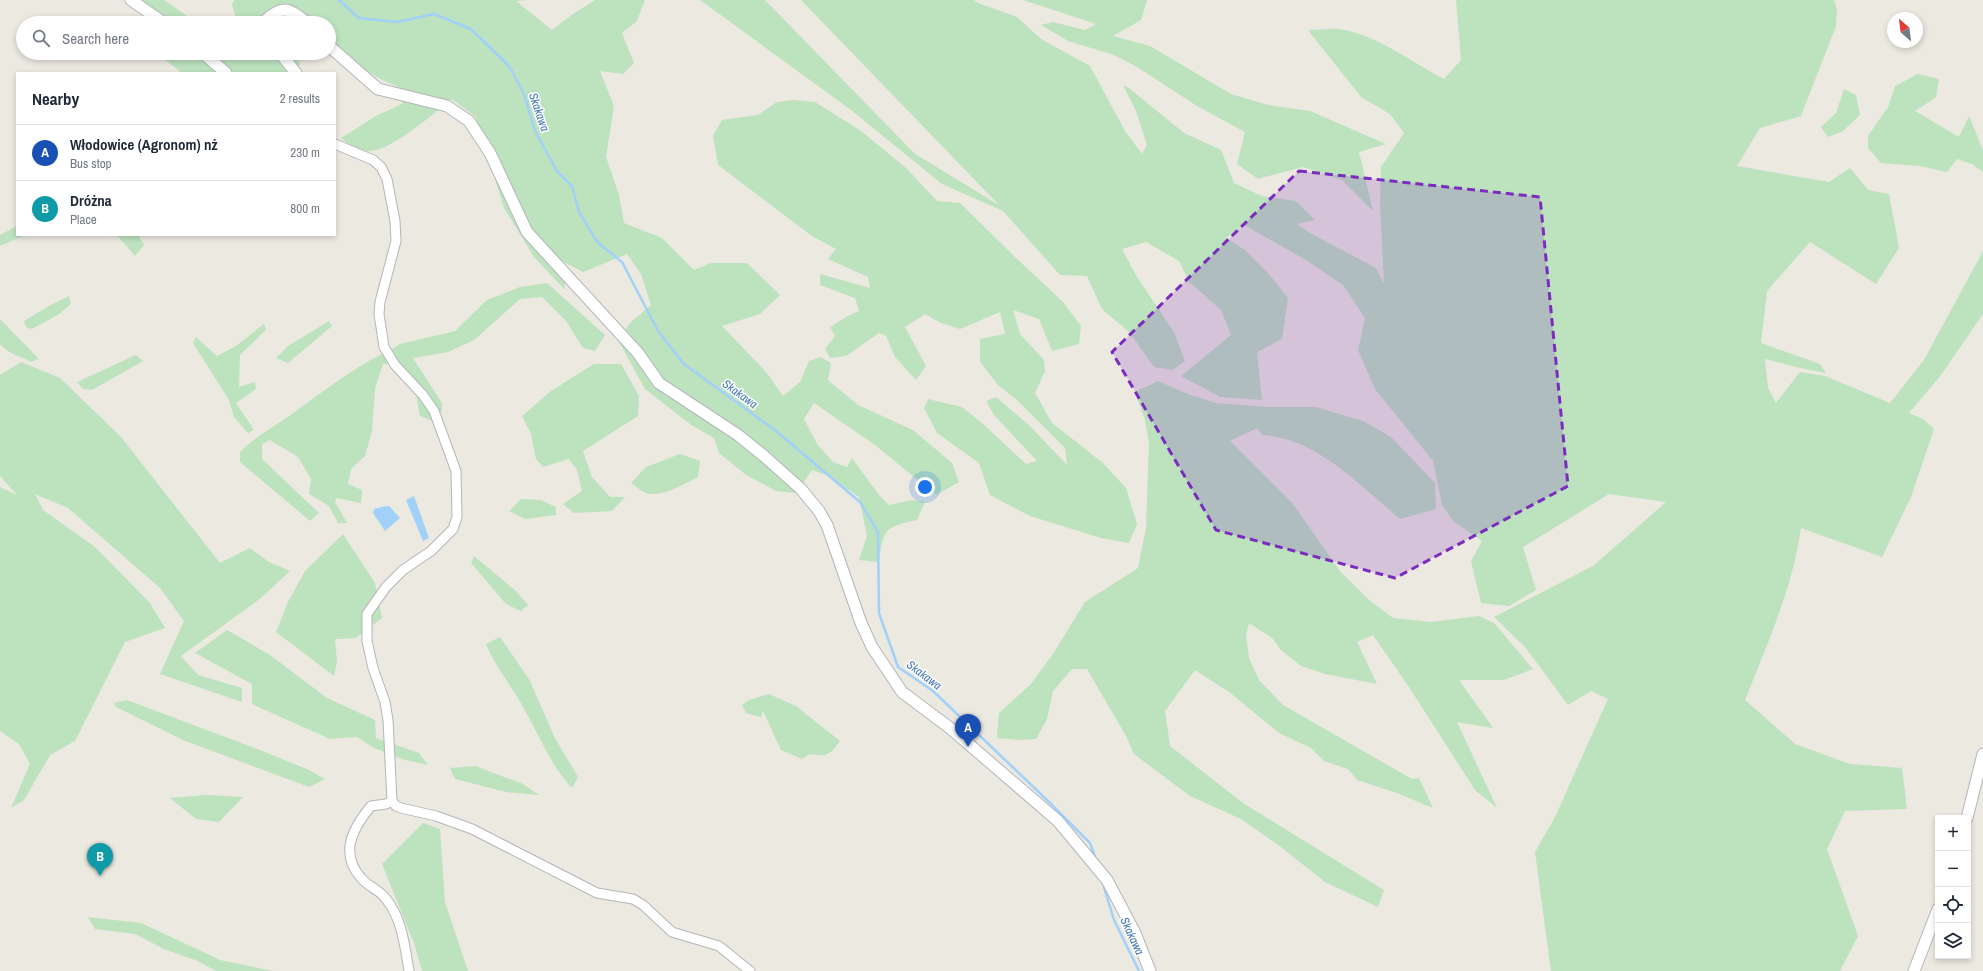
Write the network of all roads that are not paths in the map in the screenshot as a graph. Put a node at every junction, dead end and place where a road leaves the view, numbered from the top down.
1 (131, 0) edge
2 (154, 16) edge
3 (270, 16) edge
4 (299, 16) edge
5 (336, 52) edge
6 (211, 60) edge
7 (286, 60) edge
8 (225, 72) edge
9 (295, 72) edge
10 (336, 144) edge
11 (1983, 754) edge
12 (392, 801) junction
13 (1968, 815) edge
14 (1935, 918) edge
15 (409, 971) edge
16 (750, 971) edge
17 (1150, 971) edge
18 (1914, 971) edge

1 - 2 street
3 - 4 street
5 - 17 street
6 - 8 street
7 - 9 street
10 - 12 street
11 - 13 street
12 - 15 street
12 - 16 street
14 - 18 street

